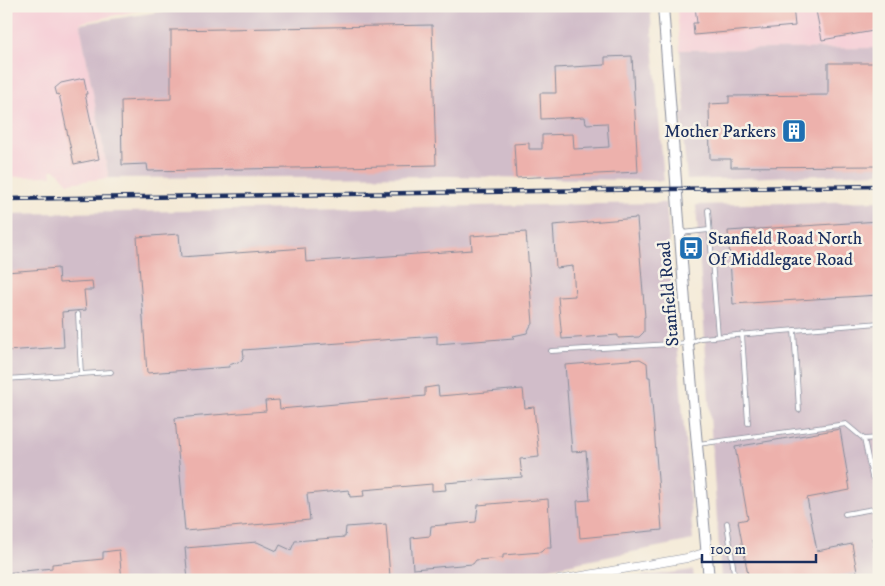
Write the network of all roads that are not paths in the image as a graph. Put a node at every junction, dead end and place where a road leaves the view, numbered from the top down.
1 (662, 6) edge
2 (708, 210) dead end
3 (708, 230) junction
4 (679, 234) junction
5 (78, 314) dead end
6 (879, 323) edge
7 (794, 330) junction
8 (742, 334) junction
9 (718, 336) junction
10 (688, 343) junction
11 (551, 351) dead end
12 (111, 372) dead end
13 (81, 374) junction
14 (6, 379) edge
15 (799, 410) dead end
16 (748, 423) dead end
17 (879, 438) edge
18 (864, 439) junction
19 (697, 444) junction
20 (879, 476) edge
21 (879, 508) edge
22 (845, 514) dead end
23 (727, 523) dead end
24 (730, 548) junction
25 (707, 552) junction
26 (879, 579) edge
27 (559, 580) edge
28 (709, 580) edge
29 (735, 580) edge
30 (874, 580) edge

1 - 4 street, Stanfield Road
2 - 3 lane
3 - 4 lane
3 - 9 lane
4 - 10 street, Stanfield Road
5 - 13 lane
6 - 7 lane
7 - 8 lane
7 - 15 lane
8 - 9 lane
8 - 16 lane
9 - 10 lane
10 - 11 lane
10 - 19 street, Stanfield Road
12 - 13 lane
13 - 14 lane
17 - 18 lane
18 - 19 lane
18 - 20 lane
19 - 25 street, Stanfield Road
21 - 22 lane
23 - 24 lane
24 - 25 lane
24 - 29 lane
25 - 27 street
25 - 28 street, Stanfield Road
26 - 30 lane

